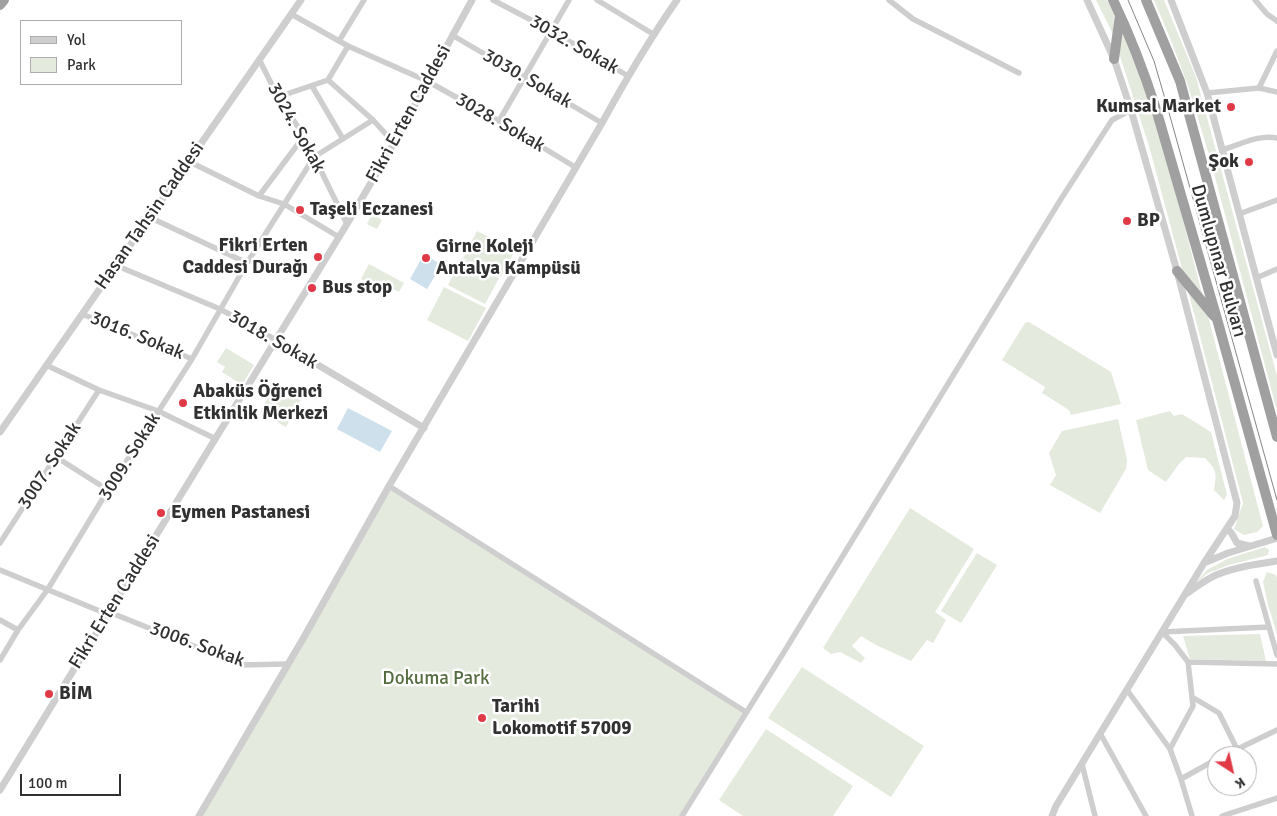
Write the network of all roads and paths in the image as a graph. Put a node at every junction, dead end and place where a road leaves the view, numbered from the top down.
1 (4, 0) edge
2 (301, 0) edge
3 (364, 0) edge
4 (472, 0) edge
5 (493, 0) edge
6 (569, 0) edge
7 (597, 0) edge
8 (677, 0) edge
9 (889, 0) edge
10 (1087, 0) edge
11 (1113, 0) edge
12 (1146, 0) edge
13 (1171, 0) edge
14 (1254, 0) edge
15 (0, 5) edge
16 (291, 14) junction
17 (1120, 14) junction
18 (1277, 21) edge
19 (552, 31) junction
20 (653, 34) junction
21 (452, 35) junction
22 (339, 41) junction
23 (348, 46) junction
24 (1277, 51) edge
25 (259, 59) junction
26 (1114, 59) junction
27 (1019, 73) dead end
28 (628, 76) junction
29 (524, 77) junction
30 (328, 80) junction
31 (427, 81) junction
32 (312, 86) junction
33 (1258, 88) junction
34 (1277, 92) edge
35 (1207, 93) junction
36 (278, 97) junction
37 (1131, 110) junction
38 (373, 120) junction
39 (500, 121) junction
40 (602, 123) junction
41 (304, 136) junction
42 (1277, 138) edge
43 (343, 139) junction
44 (394, 143) junction
45 (1222, 150) junction
46 (314, 157) junction
47 (188, 161) junction
48 (575, 167) junction
49 (259, 196) junction
50 (1277, 200) edge
51 (284, 204) junction
52 (1239, 214) junction
53 (149, 217) junction
54 (347, 224) junction
55 (339, 237) junction
56 (247, 263) junction
57 (115, 265) junction
58 (1277, 269) edge
59 (1177, 271) junction
60 (1256, 278) junction
61 (220, 309) junction
62 (82, 314) junction
63 (1217, 319) junction
64 (276, 340) junction
65 (1277, 355) edge
66 (192, 359) junction
67 (46, 365) junction
68 (100, 390) junction
69 (158, 412) junction
70 (424, 428) junction
71 (0, 432) edge
72 (1277, 434) edge
73 (216, 439) junction
74 (56, 458) junction
75 (389, 486) junction
76 (108, 490) junction
77 (1227, 528) junction
78 (1277, 536) edge
79 (0, 542) edge
80 (1250, 546) junction
81 (1277, 561) edge
82 (1204, 563) junction
83 (0, 570) edge
84 (1256, 581) dead end
85 (48, 589) junction
86 (1184, 596) junction
87 (108, 613) junction
88 (0, 620) edge
89 (1269, 627) junction
90 (18, 630) junction
91 (1162, 632) junction
92 (1277, 655) edge
93 (0, 660) edge
94 (1188, 662) junction
95 (287, 664) junction
96 (1277, 664) edge
97 (1127, 690) junction
98 (1192, 697) junction
99 (746, 712) junction
100 (1277, 730) edge
101 (1100, 733) junction
102 (1236, 746) edge
103 (1243, 746) edge
104 (1170, 749) junction
105 (1082, 764) junction
106 (1207, 765) edge
107 (1181, 779) junction
108 (0, 790) edge
109 (1277, 798) edge
110 (1056, 806) junction
111 (198, 816) edge
112 (682, 816) edge
113 (1046, 816) edge
114 (1052, 816) edge
115 (1095, 816) edge
116 (1146, 816) edge
117 (1192, 816) edge
118 (1222, 816) edge

1 - 15 highway
2 - 16 street, Hasan Tahsin Caddesi
3 - 22 street
4 - 21 street, Fikri Erten Caddesi
5 - 19 street, 3032. Sokak
6 - 19 street
7 - 20 street
8 - 20 street
9 - 27 street
10 - 26 street
11 - 17 highway, Dumlupınar Bulvarı
12 - 72 highway, Dumlupınar Bulvarı
13 - 35 street, Dumlupınar Bulvarı
14 - 18 street
16 - 22 street, 3028. Sokak
16 - 25 street, Hasan Tahsin Caddesi
17 - 26 highway
17 - 63 highway, Dumlupınar Bulvarı
19 - 28 street, 3032. Sokak
19 - 29 street
20 - 28 street
21 - 29 street, 3030. Sokak
21 - 31 street, Fikri Erten Caddesi
22 - 23 street, 3028. Sokak
23 - 30 street
23 - 31 street, 3028. Sokak
24 - 33 street
25 - 36 street, 3024. Sokak
25 - 47 street, Hasan Tahsin Caddesi
26 - 37 street
28 - 40 street
29 - 39 street
29 - 40 street, 3030. Sokak
30 - 32 street
30 - 38 street
31 - 39 street, 3028. Sokak
31 - 44 street, Fikri Erten Caddesi
32 - 36 street
32 - 43 street
33 - 34 street
33 - 35 street
35 - 45 street, Dumlupınar Bulvarı
36 - 41 street, 3024. Sokak
37 - 59 street
37 - 99 street
38 - 43 street, 3009. Sokak
38 - 44 street
39 - 48 street, 3028. Sokak
40 - 48 street
41 - 46 street, 3024. Sokak
41 - 49 street
42 - 45 street
43 - 46 street, 3009. Sokak
44 - 54 street, Fikri Erten Caddesi
45 - 52 street, Dumlupınar Bulvarı
46 - 51 street, 3009. Sokak
46 - 54 street, 3024. Sokak
47 - 49 street
47 - 53 street, Hasan Tahsin Caddesi
48 - 70 street
49 - 51 street
50 - 52 street
51 - 55 street
51 - 56 street, 3009. Sokak
52 - 60 street, Dumlupınar Bulvarı
53 - 56 street
53 - 57 street, Hasan Tahsin Caddesi
54 - 55 street, Fikri Erten Caddesi
55 - 64 street, Fikri Erten Caddesi
56 - 61 street, 3009. Sokak
57 - 61 street, 3018. Sokak
57 - 62 street, Hasan Tahsin Caddesi
58 - 60 street
59 - 63 highway
59 - 77 street
60 - 65 street, Dumlupınar Bulvarı
61 - 64 street, 3018. Sokak
61 - 66 street, 3009. Sokak
62 - 66 street, 3016. Sokak
62 - 67 street, Hasan Tahsin Caddesi
63 - 78 highway, Dumlupınar Bulvarı
64 - 70 street, 3018. Sokak
64 - 73 street, Fikri Erten Caddesi
66 - 69 street, 3009. Sokak
67 - 68 street
67 - 71 street, Hasan Tahsin Caddesi
68 - 69 street
68 - 74 street, 3007. Sokak
69 - 73 street
69 - 76 street, 3009. Sokak
70 - 75 street
73 - 87 street, Fikri Erten Caddesi
74 - 76 street
74 - 79 street, 3007. Sokak
75 - 95 street
75 - 99 street
76 - 85 street, 3009. Sokak
77 - 80 street
77 - 82 street
78 - 80 street
80 - 82 street
81 - 86 street
82 - 86 street
83 - 85 street, 3006. Sokak
84 - 89 street
85 - 87 street, 3006. Sokak
85 - 90 street, 3009. Sokak
86 - 91 street
87 - 95 street, 3006. Sokak
87 - 108 street, Fikri Erten Caddesi
88 - 90 street
89 - 91 street
89 - 92 street
90 - 93 street, 3009. Sokak
91 - 94 street
91 - 97 street
94 - 96 street
94 - 98 street
95 - 111 street
97 - 101 street
97 - 104 street
98 - 102 street
98 - 104 street
99 - 112 street
100 - 103 street
101 - 105 street
101 - 116 street
104 - 107 street
105 - 110 street
105 - 115 street
106 - 107 street
107 - 117 street
109 - 118 street
110 - 113 street
110 - 114 street

